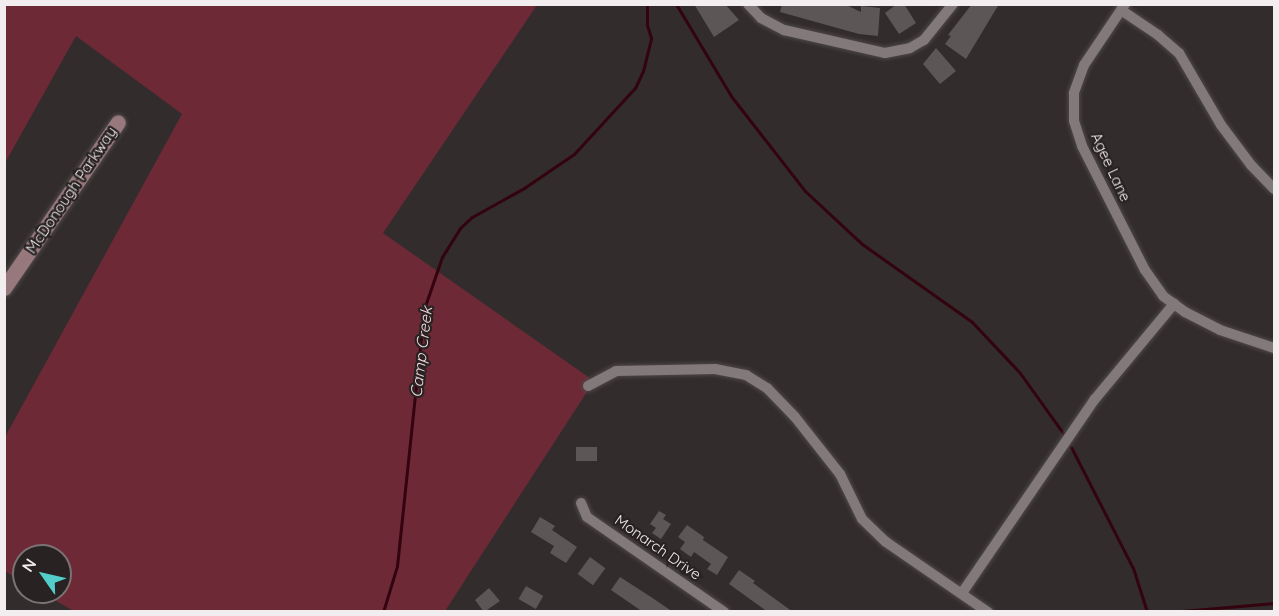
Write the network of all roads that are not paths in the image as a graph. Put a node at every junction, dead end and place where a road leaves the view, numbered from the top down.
1 (748, 4) edge
2 (953, 4) edge
3 (1123, 7) edge
4 (118, 122) dead end
5 (1275, 189) edge
6 (4, 288) edge
7 (1174, 304) junction
8 (1275, 348) edge
9 (588, 386) dead end
10 (581, 503) dead end
11 (962, 593) junction
12 (724, 612) edge
13 (988, 612) edge

1 - 2 street
3 - 5 street
3 - 7 street, Agee Lane
4 - 6 street, McDonough Parkway
7 - 8 street, Agee Lane
7 - 11 street
9 - 11 street
10 - 12 street, Monarch Drive
11 - 13 street

